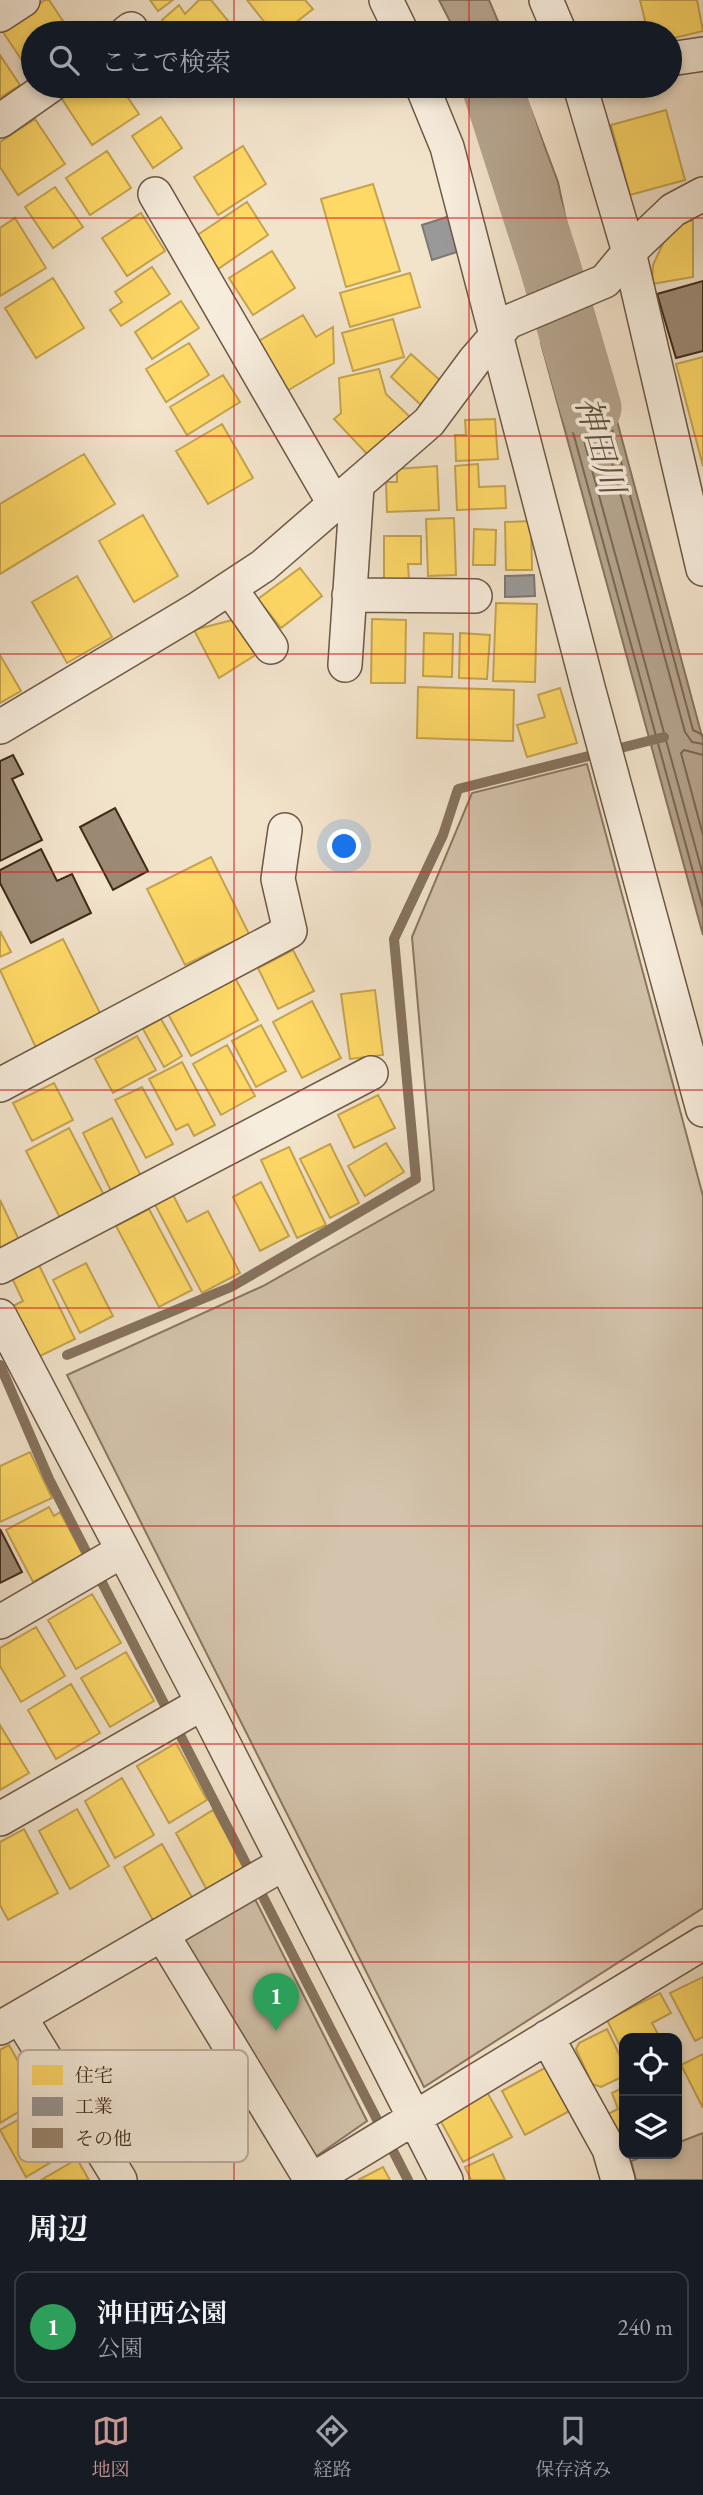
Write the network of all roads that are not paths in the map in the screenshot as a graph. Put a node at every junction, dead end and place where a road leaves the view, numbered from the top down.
1 (23, 0) edge
2 (386, 0) edge
3 (546, 0) edge
4 (0, 15) edge
5 (396, 21) edge
6 (555, 21) edge
7 (703, 54) edge
8 (682, 57) edge
9 (33, 98) edge
10 (427, 98) edge
11 (584, 98) edge
12 (0, 121) edge
13 (155, 194) dead end
14 (703, 194) edge
15 (629, 252) junction
16 (503, 328) junction
17 (346, 496) junction
18 (703, 569) edge
19 (230, 588) junction
20 (349, 595) junction
21 (475, 596) dead end
22 (271, 648) dead end
23 (345, 665) dead end
24 (0, 727) edge
25 (285, 830) dead end
26 (371, 1073) dead end
27 (0, 1085) edge
28 (703, 1110) edge
29 (0, 1267) edge
30 (0, 1316) edge
31 (104, 1562) junction
32 (0, 1622) edge
33 (184, 1715) junction
34 (0, 1819) edge
35 (266, 1874) junction
36 (162, 1934) junction
37 (703, 1943) edge
38 (10, 2022) edge
39 (547, 2037) junction
40 (29, 2050) edge
41 (233, 2050) edge
42 (248, 2075) edge
43 (396, 2128) junction
44 (107, 2162) edge
45 (120, 2180) edge
46 (312, 2180) edge
47 (446, 2180) edge
48 (618, 2180) edge

1 - 4 street
2 - 5 street
3 - 6 street
7 - 8 street
9 - 12 street
10 - 16 street
11 - 15 street
13 - 17 street
14 - 15 street
15 - 16 street
15 - 18 street
16 - 17 street
16 - 28 street
17 - 19 street
17 - 20 street
19 - 22 street
19 - 24 street
20 - 21 street
20 - 23 street
25 - 27 street
26 - 29 street
30 - 31 street
31 - 32 street
31 - 33 street
33 - 34 street
33 - 35 street
35 - 36 street
35 - 43 street
36 - 38 street
36 - 41 street
37 - 39 street
38 - 40 street
39 - 43 street
39 - 48 street
42 - 46 street
43 - 46 street
43 - 47 street
44 - 45 street

